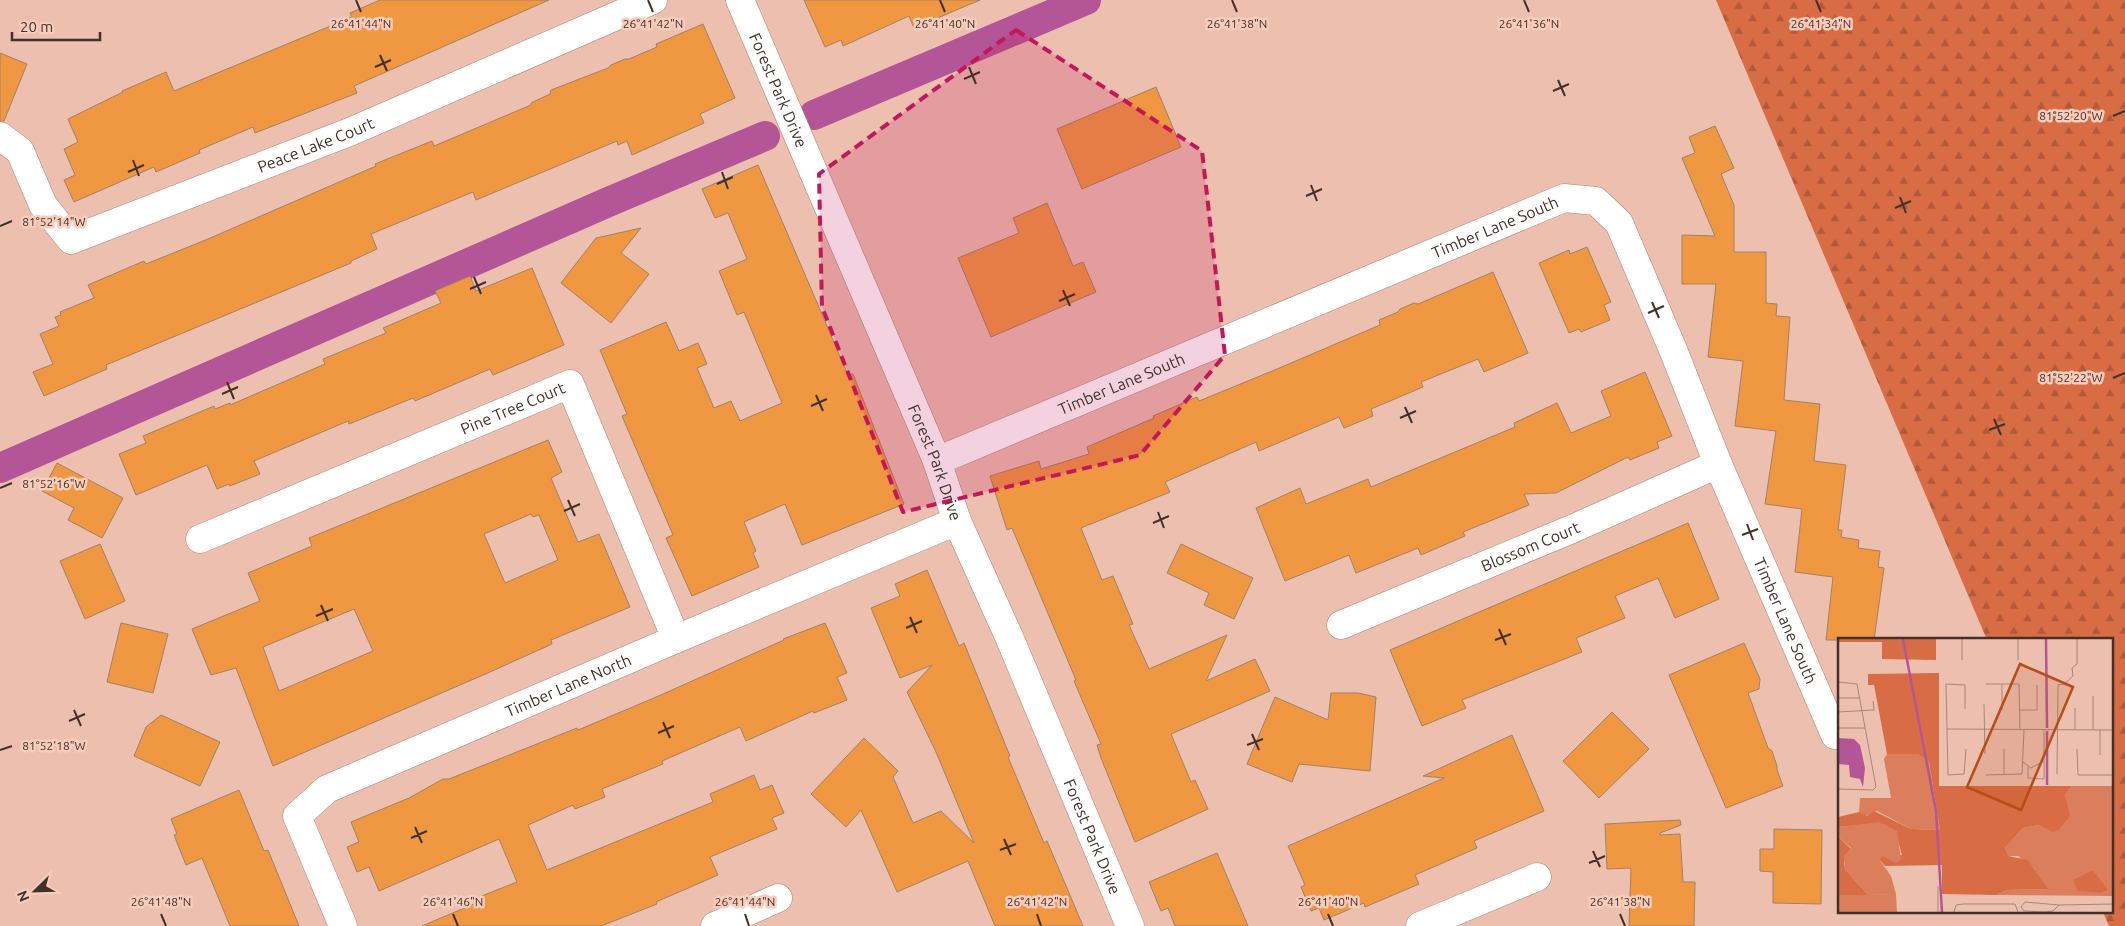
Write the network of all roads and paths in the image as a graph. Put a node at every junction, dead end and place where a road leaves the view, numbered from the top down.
1 (653, 0) edge
2 (740, 0) edge
3 (10, 144) edge
4 (937, 461) junction
5 (1718, 464) junction
6 (957, 521) junction
7 (200, 539) dead end
8 (1341, 625) dead end
9 (676, 639) junction
10 (1834, 735) dead end
11 (1537, 877) dead end
12 (778, 898) dead end
13 (343, 926) edge
14 (715, 926) edge
15 (1130, 926) edge
16 (1420, 926) edge

1 - 3 street, Peace Lake Court
2 - 4 street, Forest Park Drive
4 - 5 street, Timber Lane South
4 - 6 street, Forest Park Drive
5 - 8 street, Blossom Court
5 - 10 street, Timber Lane South
6 - 9 street, Timber Lane North
6 - 15 street, Forest Park Drive
7 - 9 street, Pine Tree Court
9 - 13 street, Timber Lane North
11 - 16 street
12 - 14 street

